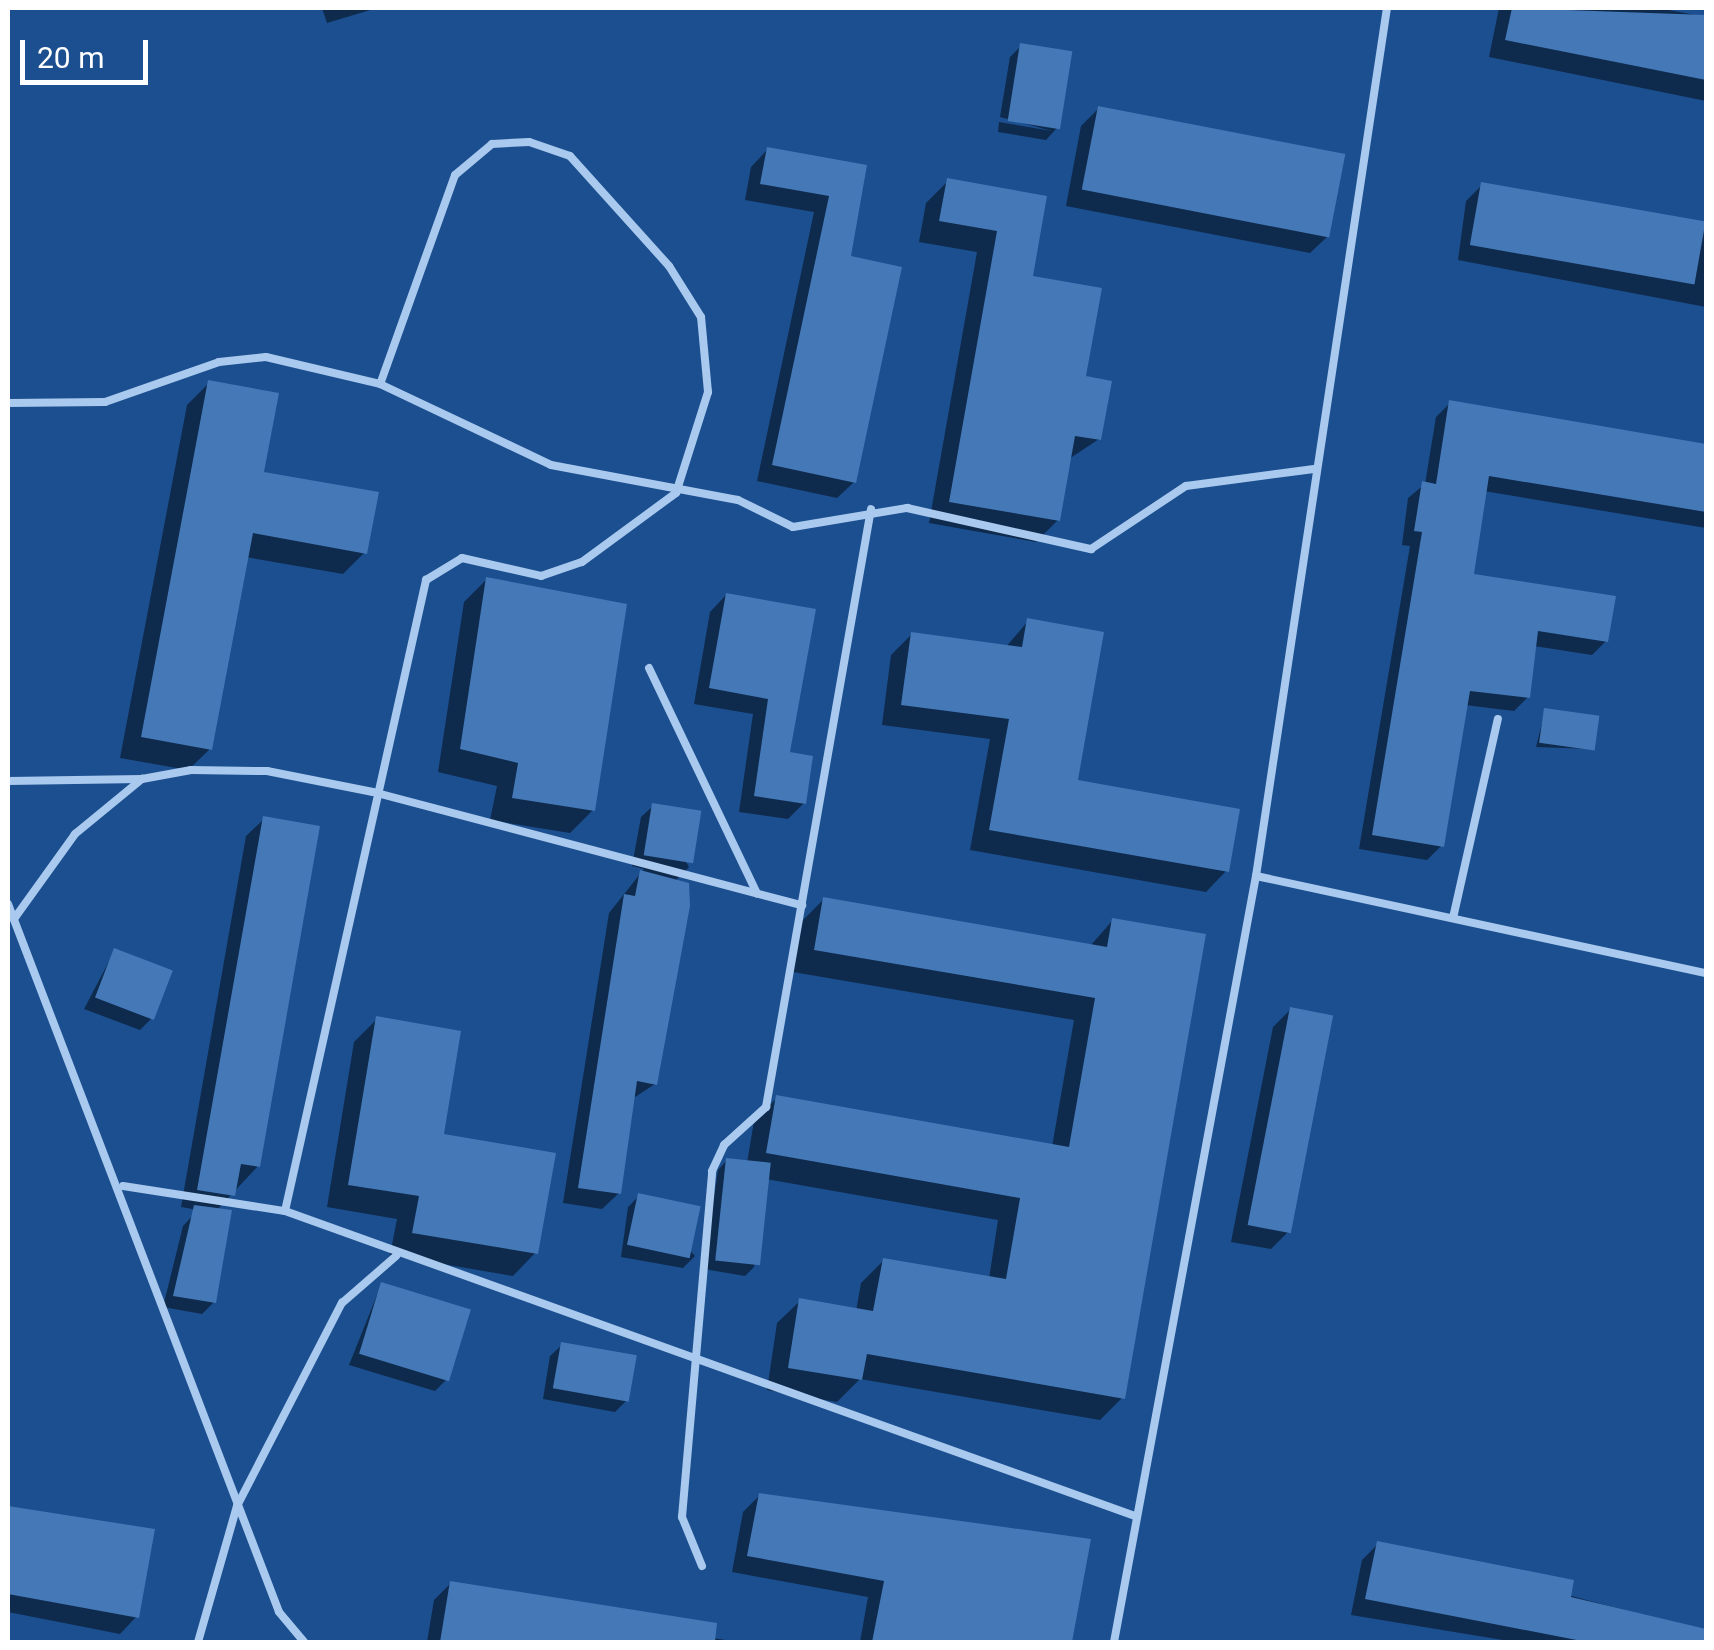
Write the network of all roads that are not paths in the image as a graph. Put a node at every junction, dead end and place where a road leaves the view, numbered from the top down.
1 (1387, 8) edge
2 (380, 384) junction
3 (8, 403) edge
4 (1314, 470) junction
5 (676, 493) junction
6 (871, 509) junction
7 (648, 668) dead end
8 (1498, 719) dead end
9 (142, 780) junction
10 (8, 781) edge
11 (373, 792) junction
12 (1256, 876) junction
13 (757, 894) junction
14 (8, 904) edge
15 (802, 905) junction
16 (14, 918) junction
17 (1452, 918) junction
18 (1706, 973) edge
19 (123, 1186) junction
20 (286, 1211) junction
21 (396, 1256) junction
22 (693, 1363) junction
23 (237, 1506) junction
24 (1135, 1516) junction
25 (702, 1566) dead end
26 (198, 1642) edge
27 (304, 1642) edge
28 (1114, 1642) edge

1 - 4 lane
2 - 3 lane
2 - 5 lane
2 - 5 lane
4 - 6 lane
4 - 12 lane
5 - 6 lane
5 - 11 lane
6 - 15 lane
7 - 13 lane
8 - 17 lane
9 - 10 lane
9 - 11 lane
9 - 16 lane
11 - 13 lane
11 - 20 lane
12 - 17 lane
12 - 24 lane
13 - 15 lane
14 - 16 lane
15 - 22 lane
16 - 19 lane
17 - 18 lane
19 - 20 lane
19 - 23 lane
20 - 21 lane
21 - 22 lane
21 - 23 lane
22 - 24 lane
22 - 25 lane
23 - 26 lane
23 - 27 lane
24 - 28 lane

